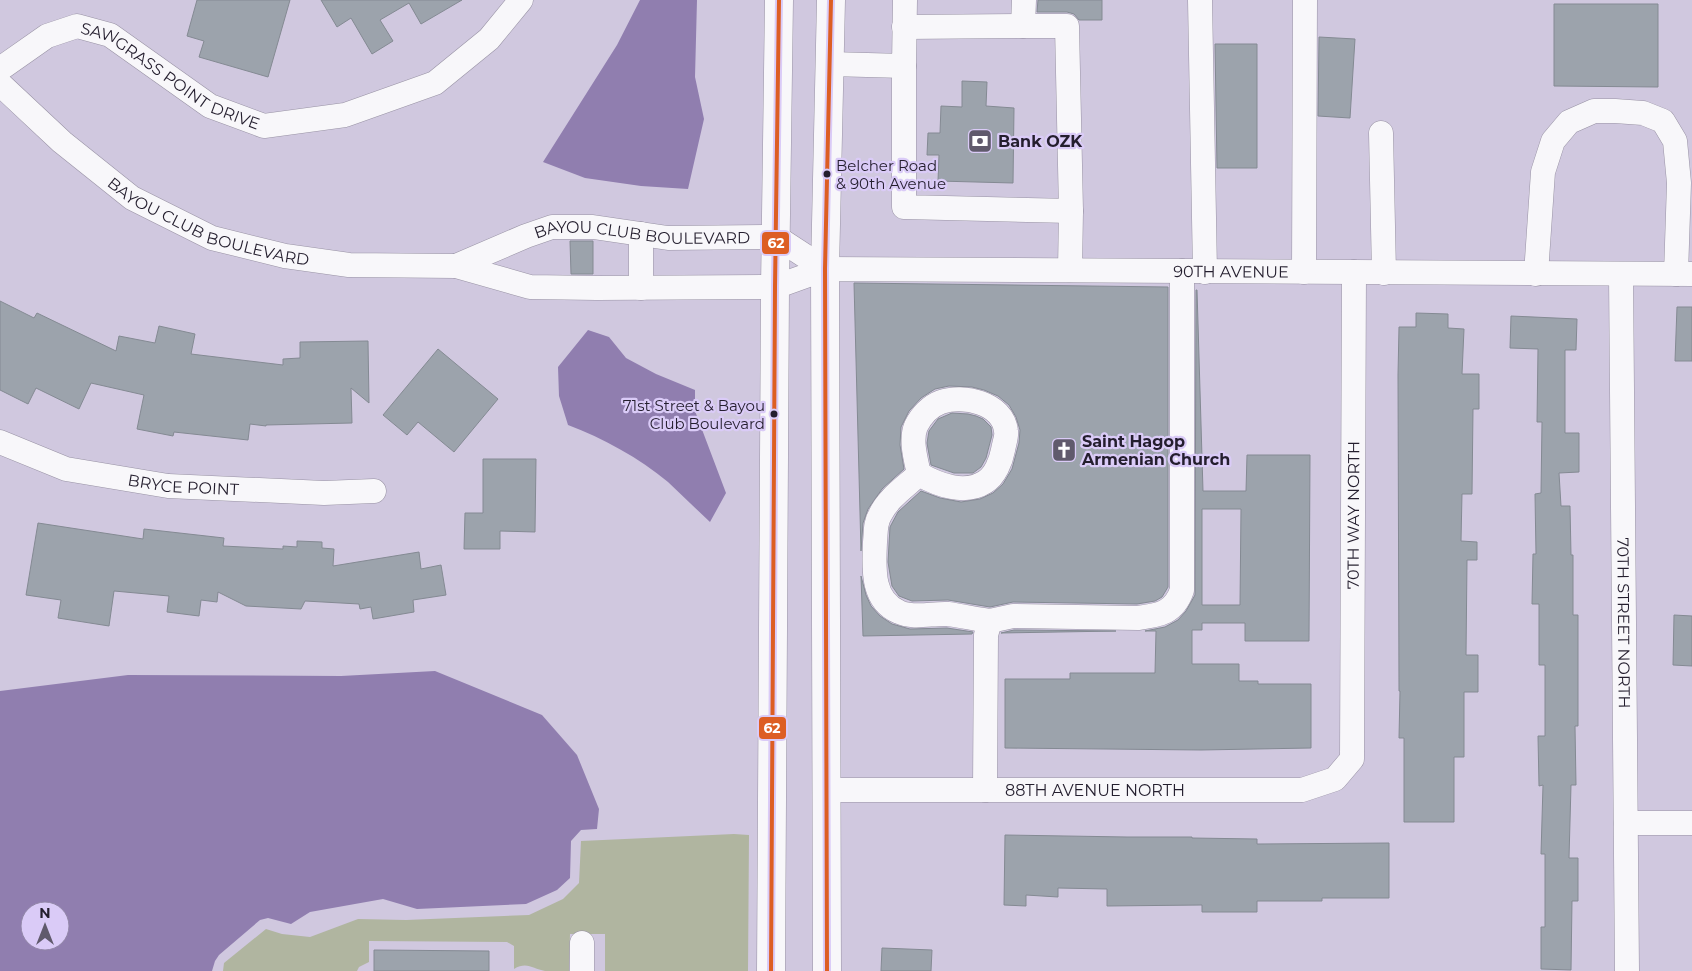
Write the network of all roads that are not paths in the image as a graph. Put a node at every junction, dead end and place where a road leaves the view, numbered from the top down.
1 (521, 0) edge
2 (779, 0) edge
3 (831, 0) edge
4 (905, 0) edge
5 (1024, 0) edge
6 (1200, 0) edge
7 (1305, 0) edge
8 (1023, 26) junction
9 (904, 27) junction
10 (830, 64) junction
11 (904, 66) junction
12 (0, 69) edge
13 (0, 84) edge
14 (1380, 132) dead end
15 (1071, 211) junction
16 (641, 234) junction
17 (776, 237) junction
18 (456, 266) junction
19 (825, 269) junction
20 (1070, 270) junction
21 (1182, 271) junction
22 (1205, 272) junction
23 (1304, 272) junction
24 (1354, 272) junction
25 (1384, 273) junction
26 (1536, 274) junction
27 (1621, 274) junction
28 (1684, 274) edge
29 (775, 287) junction
30 (641, 288) junction
31 (0, 442) edge
32 (920, 474) dead end
33 (374, 491) dead end
34 (990, 621) junction
35 (1352, 759) joint
36 (827, 790) junction
37 (986, 790) junction
38 (1626, 823) junction
39 (1692, 823) edge
40 (582, 943) dead end
41 (582, 971) edge
42 (771, 971) edge
43 (827, 971) edge
44 (1627, 971) edge

1 - 12 street, SAWGRASS POINT DRIVE
2 - 17 main road
3 - 10 main road
4 - 9 street
5 - 8 street
6 - 22 street
7 - 23 street
8 - 9 street
8 - 15 street
9 - 11 street
10 - 11 street
10 - 19 main road
11 - 15 street
13 - 18 street, BAYOU CLUB BOULEVARD
14 - 25 street
15 - 20 street
16 - 17 street, BAYOU CLUB BOULEVARD
16 - 18 street, BAYOU CLUB BOULEVARD
16 - 30 street
17 - 19 street
17 - 29 main road
18 - 30 street, BAYOU CLUB BOULEVARD
19 - 20 street, 90TH AVENUE
19 - 29 street, 90TH AVENUE
19 - 36 main road
20 - 21 street, 90TH AVENUE
21 - 22 street, 90TH AVENUE
21 - 34 street
22 - 23 street, 90TH AVENUE
23 - 24 street, 90TH AVENUE
24 - 25 street, 90TH AVENUE
24 - 35 street, 70TH WAY NORTH
25 - 26 street, 90TH AVENUE
26 - 27 street, 90TH AVENUE
26 - 28 street
27 - 28 street, 90TH AVENUE
27 - 38 street, 70TH STREET NORTH
29 - 30 street, BAYOU CLUB BOULEVARD
29 - 42 main road
31 - 33 street, BRYCE POINT
32 - 34 street
34 - 37 street
35 - 37 street, 88TH AVENUE NORTH
36 - 37 street, 88TH AVENUE NORTH
36 - 43 main road
38 - 39 street
38 - 44 street, 70TH STREET NORTH
40 - 41 street

